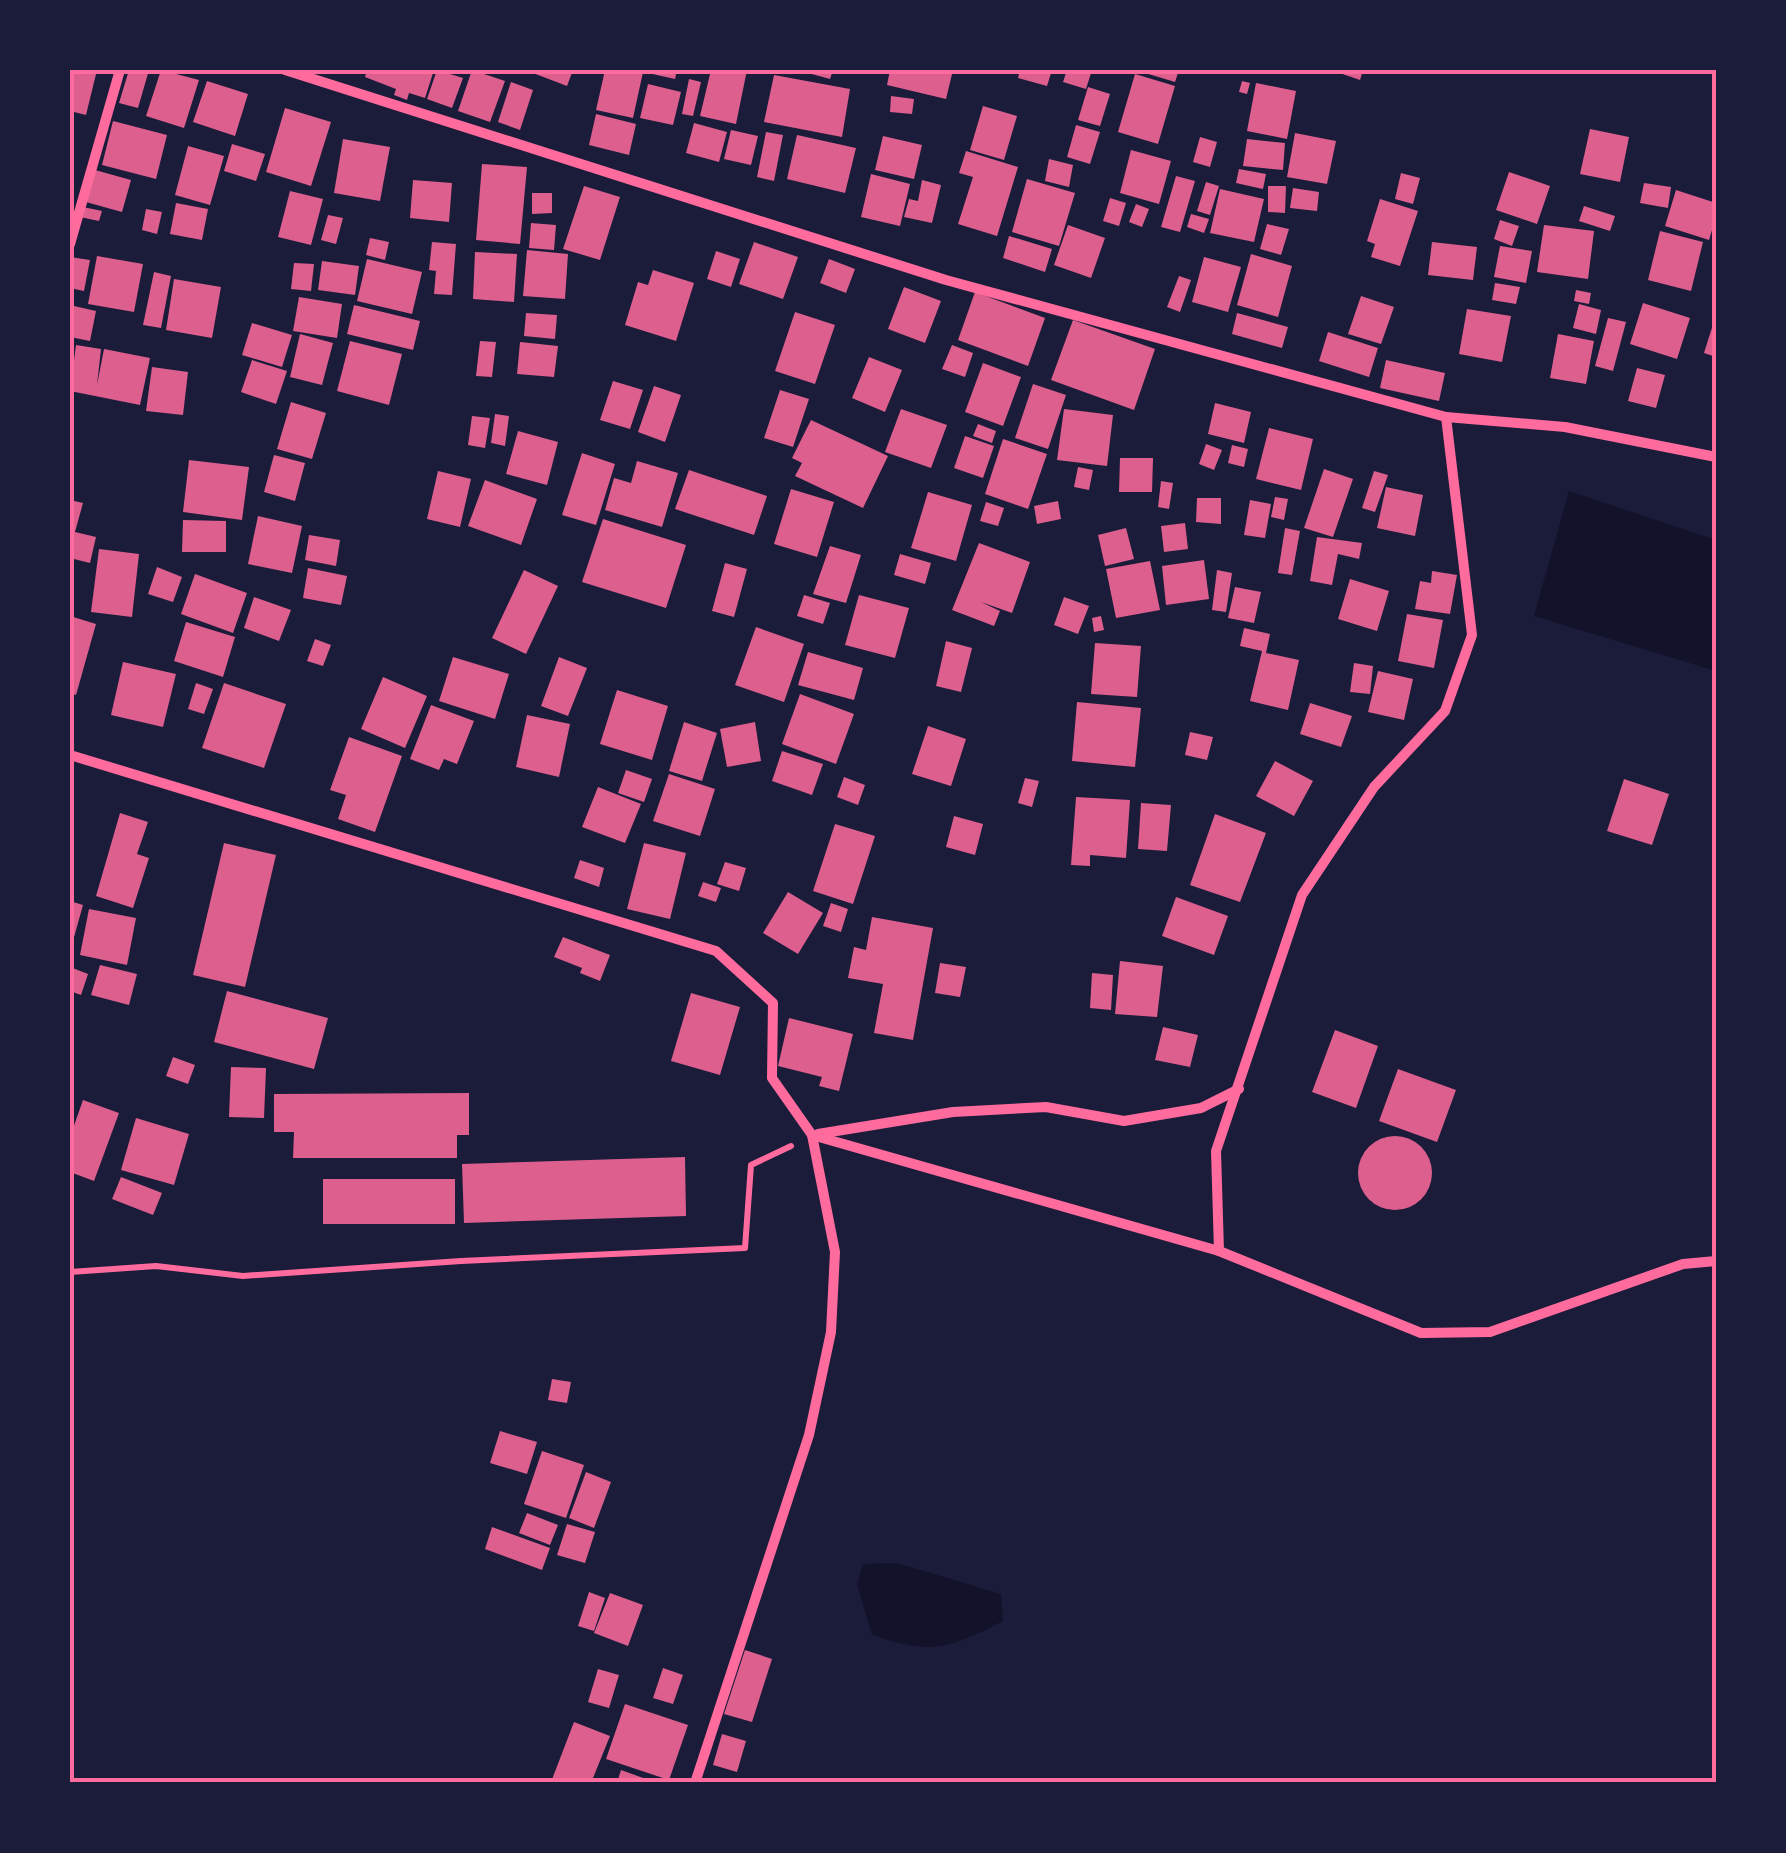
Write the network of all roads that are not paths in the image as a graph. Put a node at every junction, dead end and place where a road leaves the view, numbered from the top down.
1 (120, 70) edge
2 (285, 70) edge
3 (70, 244) edge
4 (1446, 418) junction
5 (1716, 456) edge
6 (70, 755) edge
7 (1239, 1089) junction
8 (812, 1135) junction
9 (1218, 1251) junction
10 (1716, 1261) edge
11 (695, 1783) edge

1 - 3 street
2 - 4 street
4 - 5 street
4 - 7 street
6 - 8 street
7 - 8 street
7 - 9 street
8 - 9 street
8 - 11 street
9 - 10 street

